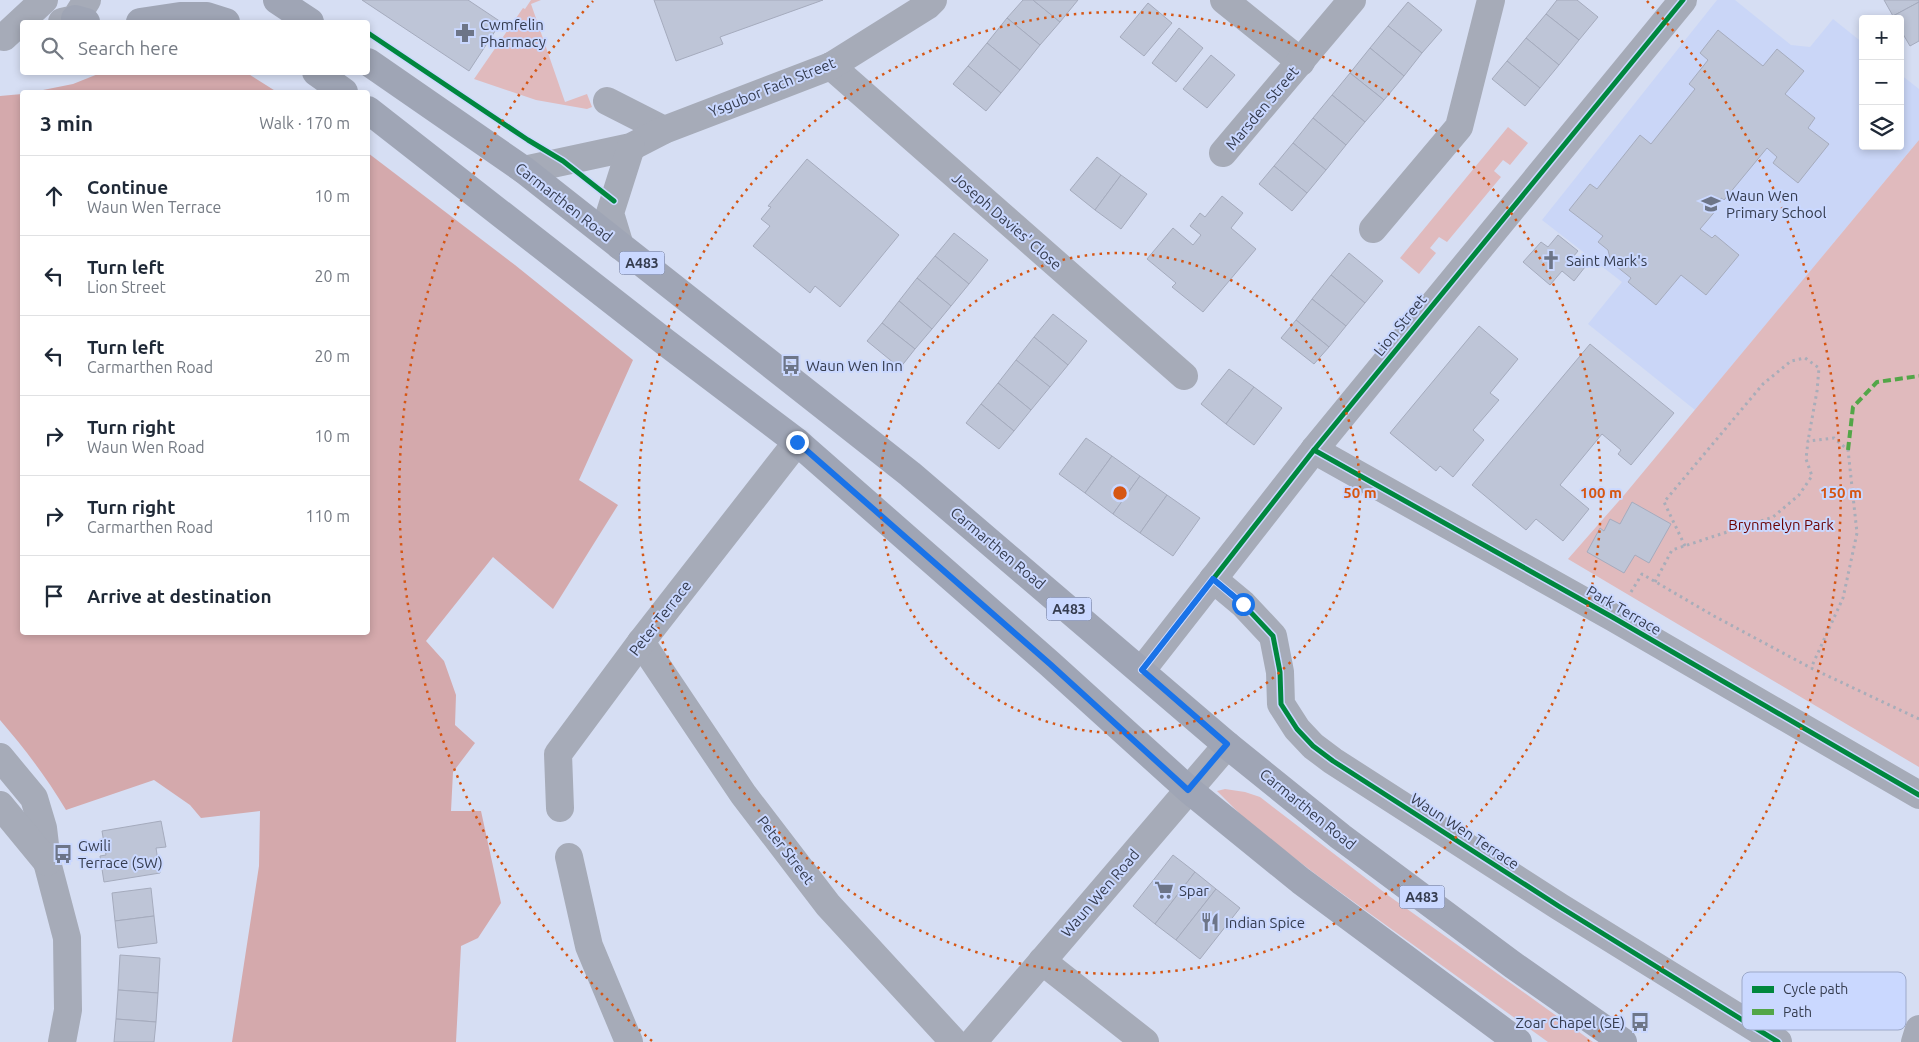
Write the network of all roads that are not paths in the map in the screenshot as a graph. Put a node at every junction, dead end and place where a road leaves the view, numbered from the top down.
1 (44, 0) edge
2 (207, 0) edge
3 (277, 0) edge
4 (933, 0) edge
5 (1224, 0) edge
6 (1352, 0) edge
7 (1491, 0) edge
8 (1683, 0) edge
9 (25, 20) edge
10 (153, 20) edge
11 (220, 20) edge
12 (240, 20) edge
13 (307, 20) edge
14 (20, 25) edge
15 (9, 36) edge
16 (1301, 62) junction
17 (370, 63) edge
18 (830, 66) junction
19 (320, 75) edge
20 (341, 90) edge
21 (607, 100) dead end
22 (370, 112) edge
23 (664, 130) junction
24 (630, 147) junction
25 (1223, 153) dead end
26 (524, 170) junction
27 (1373, 229) dead end
28 (620, 246) junction
29 (1184, 376) dead end
30 (797, 442) junction
31 (1314, 450) junction
32 (1213, 579) junction
33 (641, 642) junction
34 (1142, 670) junction
35 (1227, 744) junction
36 (0, 757) edge
37 (1188, 790) junction
38 (1919, 795) edge
39 (0, 805) edge
40 (560, 808) dead end
41 (569, 857) dead end
42 (47, 862) junction
43 (1042, 961) junction
44 (1742, 1020) edge
45 (1759, 1030) edge
46 (1919, 1030) edge
47 (62, 1042) edge
48 (629, 1042) edge
49 (954, 1042) edge
50 (973, 1042) edge
51 (1145, 1042) edge
52 (1518, 1042) edge
53 (1622, 1042) edge
54 (1778, 1042) edge
55 (1915, 1042) edge

1 - 9 street
2 - 12 main road
3 - 13 main road
4 - 18 street, Ysgubor Fach Street
5 - 16 street, Marsden Street
6 - 16 street, Marsden Street
7 - 27 street
8 - 31 street, Lion Street
10 - 11 main road
14 - 15 street
16 - 25 street, Marsden Street
17 - 26 main road, Carmarthen Road / A483
18 - 23 street, Ysgubor Fach Street
18 - 29 street, Joseph Davies' Close
19 - 20 main road
21 - 23 street
22 - 30 main road
23 - 24 street, Ysgubor Fach Street
24 - 26 street, Ysgubor Fach Street
24 - 28 street
26 - 28 main road, Carmarthen Road / A483
28 - 34 main road, Carmarthen Road / A483
30 - 33 street, Peter Terrace
30 - 37 main road
31 - 32 street, Lion Street
31 - 38 street, Park Terrace
32 - 34 street, Lion Street
32 - 44 street, Waun Wen Terrace
33 - 40 street, Peter Terrace
33 - 49 street, Peter Street
34 - 35 main road, Carmarthen Road / A483
35 - 37 street, Waun Wen Road
35 - 53 main road, Carmarthen Road / A483
36 - 42 street
37 - 43 street, Waun Wen Road
37 - 52 main road
39 - 42 street
41 - 48 street
42 - 47 street
43 - 50 street, Waun Wen Road
43 - 51 street
45 - 54 street, Waun Wen Terrace
46 - 55 street

